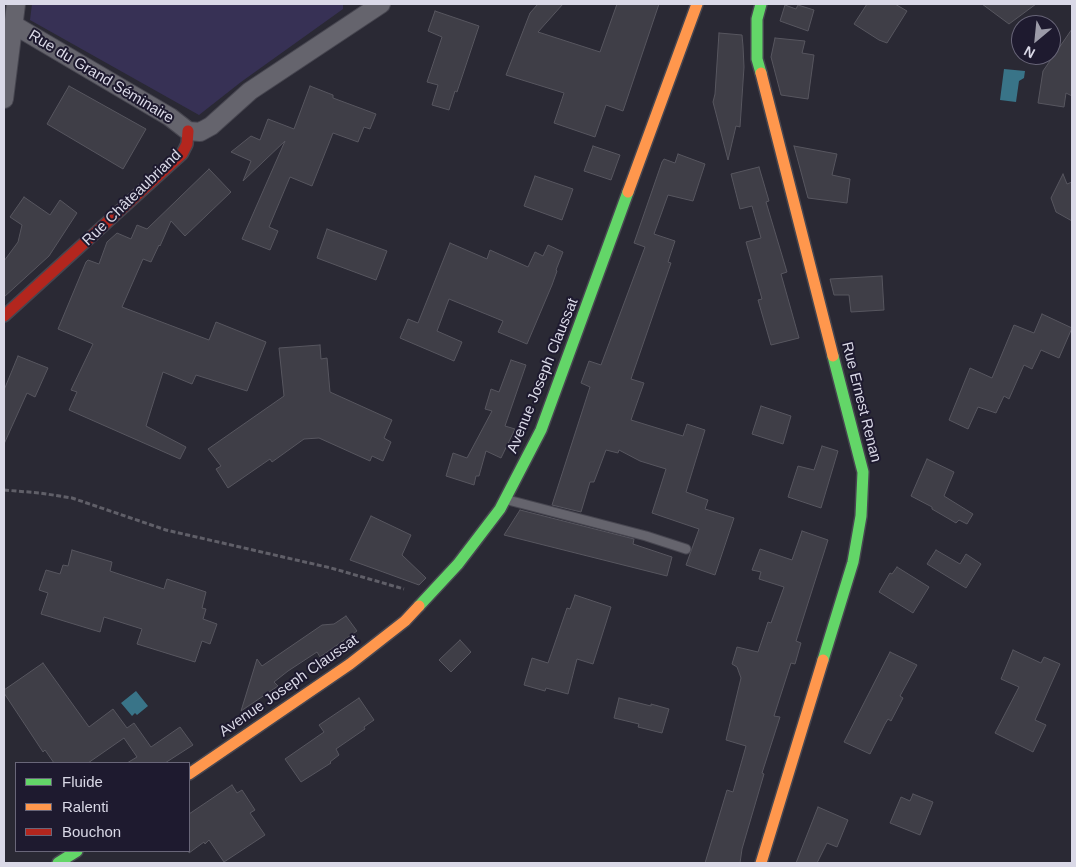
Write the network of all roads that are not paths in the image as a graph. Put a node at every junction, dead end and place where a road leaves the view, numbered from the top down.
1 (16, 4) edge
2 (381, 4) edge
3 (697, 4) edge
4 (761, 4) edge
5 (14, 25) junction
6 (4, 99) edge
7 (188, 131) junction
8 (4, 316) edge
9 (505, 499) junction
10 (686, 549) dead end
11 (190, 773) edge
12 (75, 852) edge
13 (58, 863) edge
14 (761, 863) edge

1 - 5 street
2 - 7 street, Rue Châteaubriand
3 - 9 street, Avenue Joseph Claussat
4 - 14 street, Rue Ernest Renan
5 - 6 street
5 - 7 street, Rue du Grand Séminaire
7 - 8 street, Rue Châteaubriand
9 - 10 lane
9 - 11 street, Avenue Joseph Claussat
12 - 13 street

